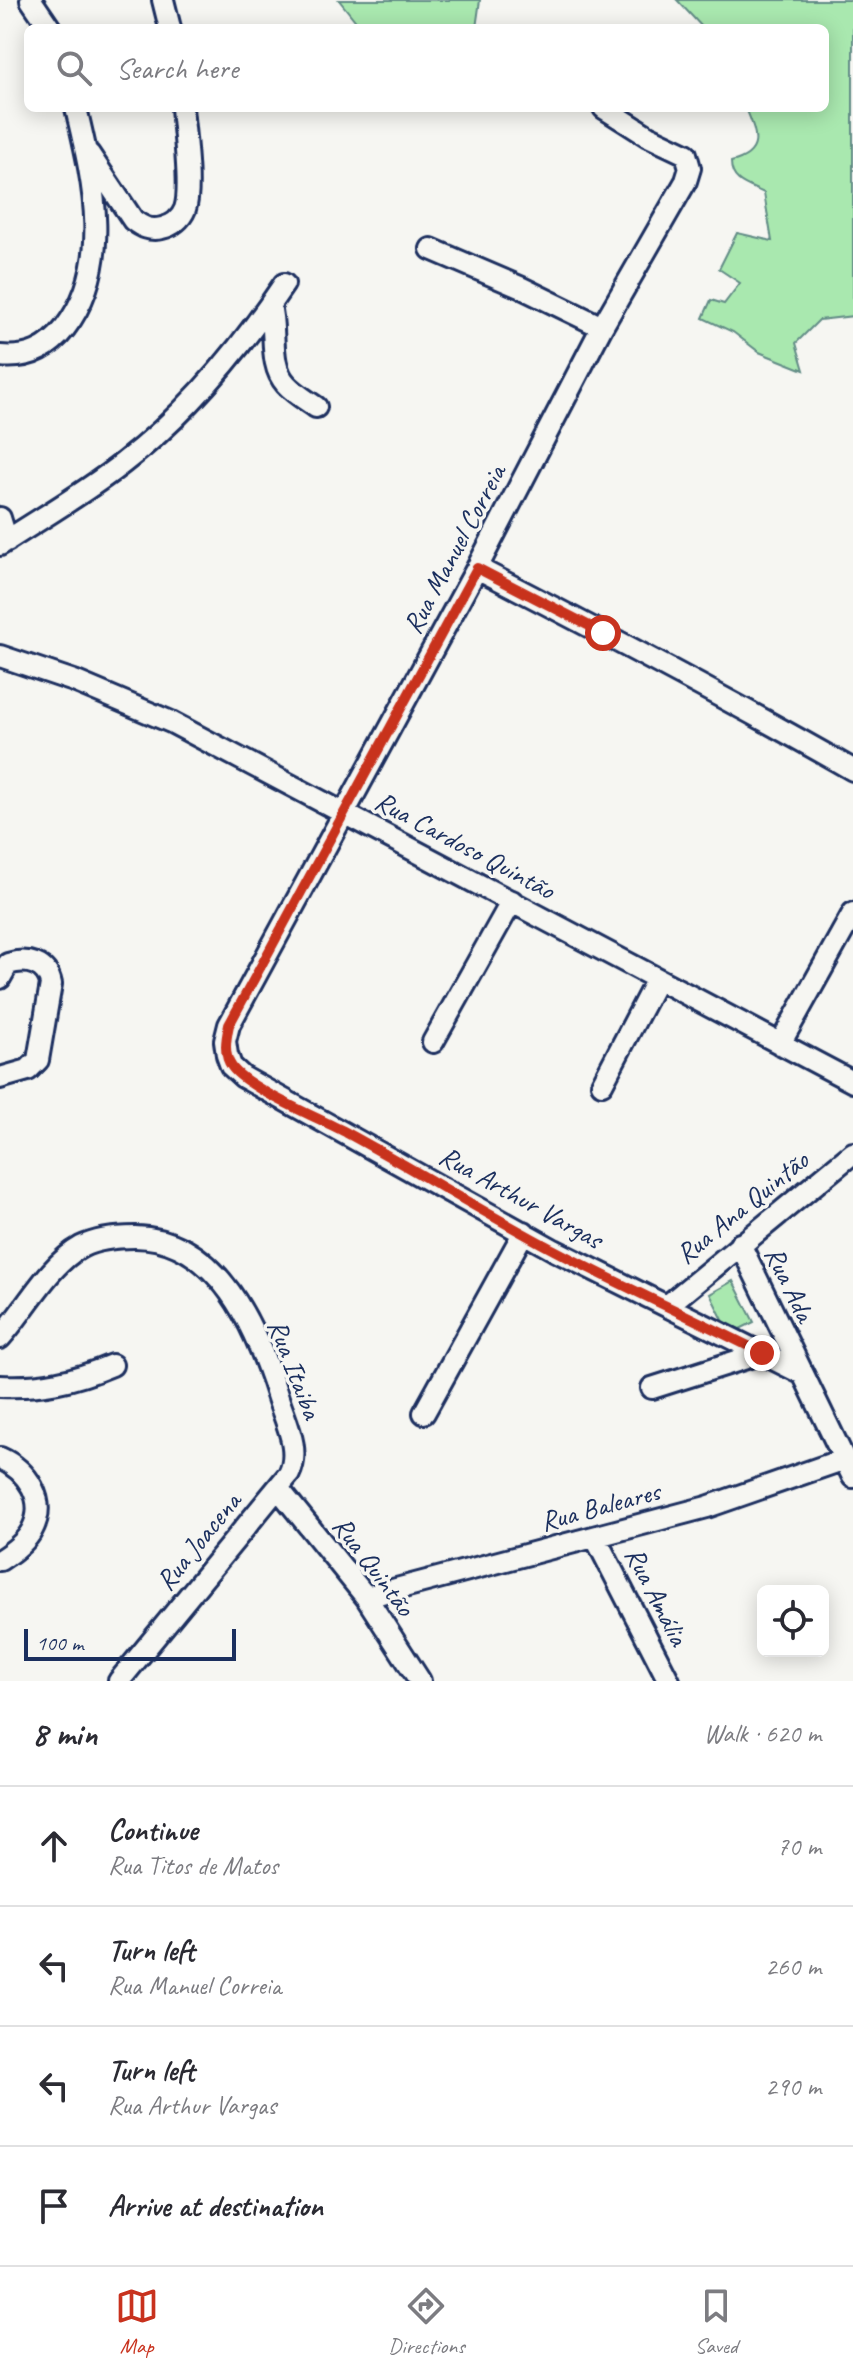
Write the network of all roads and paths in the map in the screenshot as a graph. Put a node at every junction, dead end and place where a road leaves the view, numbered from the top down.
1 (31, 0) edge
2 (163, 0) edge
3 (47, 24) edge
4 (169, 24) edge
5 (77, 112) edge
6 (182, 112) edge
7 (610, 112) edge
8 (85, 148) junction
9 (431, 249) dead end
10 (284, 284) dead end
11 (270, 306) junction
12 (602, 327) junction
13 (0, 356) edge
14 (316, 407) dead end
15 (0, 518) edge
16 (3, 543) edge
17 (477, 568) junction
18 (0, 656) edge
19 (853, 770) edge
20 (343, 813) junction
21 (512, 901) junction
22 (853, 913) edge
23 (0, 978) edge
24 (657, 979) junction
25 (433, 1042) dead end
26 (780, 1044) junction
27 (227, 1055) joint
28 (0, 1078) edge
29 (853, 1082) edge
30 (602, 1084) dead end
31 (853, 1153) edge
32 (524, 1232) junction
33 (740, 1244) junction
34 (668, 1305) junction
35 (0, 1338) edge
36 (762, 1353) junction
37 (112, 1365) dead end
38 (801, 1373) junction
39 (0, 1386) edge
40 (652, 1388) dead end
41 (424, 1413) dead end
42 (0, 1458) edge
43 (849, 1468) edge
44 (284, 1481) junction
45 (595, 1537) junction
46 (0, 1560) edge
47 (366, 1597) junction
48 (119, 1681) edge
49 (420, 1681) edge
50 (669, 1681) edge

1 - 3 street
2 - 4 street
5 - 8 street
6 - 8 street
7 - 12 street, Rua Manuel Correia
8 - 13 street
9 - 12 street
10 - 11 street
11 - 14 street
11 - 16 street
12 - 17 street, Rua Manuel Correia
15 - 16 street
17 - 19 street
17 - 20 street, Rua Manuel Correia
18 - 20 street, Rua Cardoso Quintão
20 - 21 street, Rua Cardoso Quintão
20 - 27 street, Rua Manuel Correia
21 - 24 street, Rua Cardoso Quintão
21 - 25 street
22 - 26 street
23 - 28 street
24 - 26 street, Rua Cardoso Quintão
24 - 30 street
26 - 29 street, Rua Cardoso Quintão
27 - 32 street, Rua Arthur Vargas
31 - 33 street, Rua Ana Quintão
32 - 34 street, Rua Arthur Vargas
32 - 41 street
33 - 34 street, Rua Ana Quintão
33 - 38 street, Rua Ada
34 - 36 street, Rua Arthur Vargas
35 - 44 street, Rua Itaiba
36 - 38 street, Rua Arthur Vargas
36 - 40 street
37 - 39 street
38 - 43 street, Rua Ada
42 - 46 street
43 - 45 street, Rua Baleares
44 - 47 street, Rua Quintão
44 - 48 street, Rua Joacena
45 - 47 street, Rua Baleares
45 - 50 street, Rua Amália
47 - 49 street, Rua Quintão

